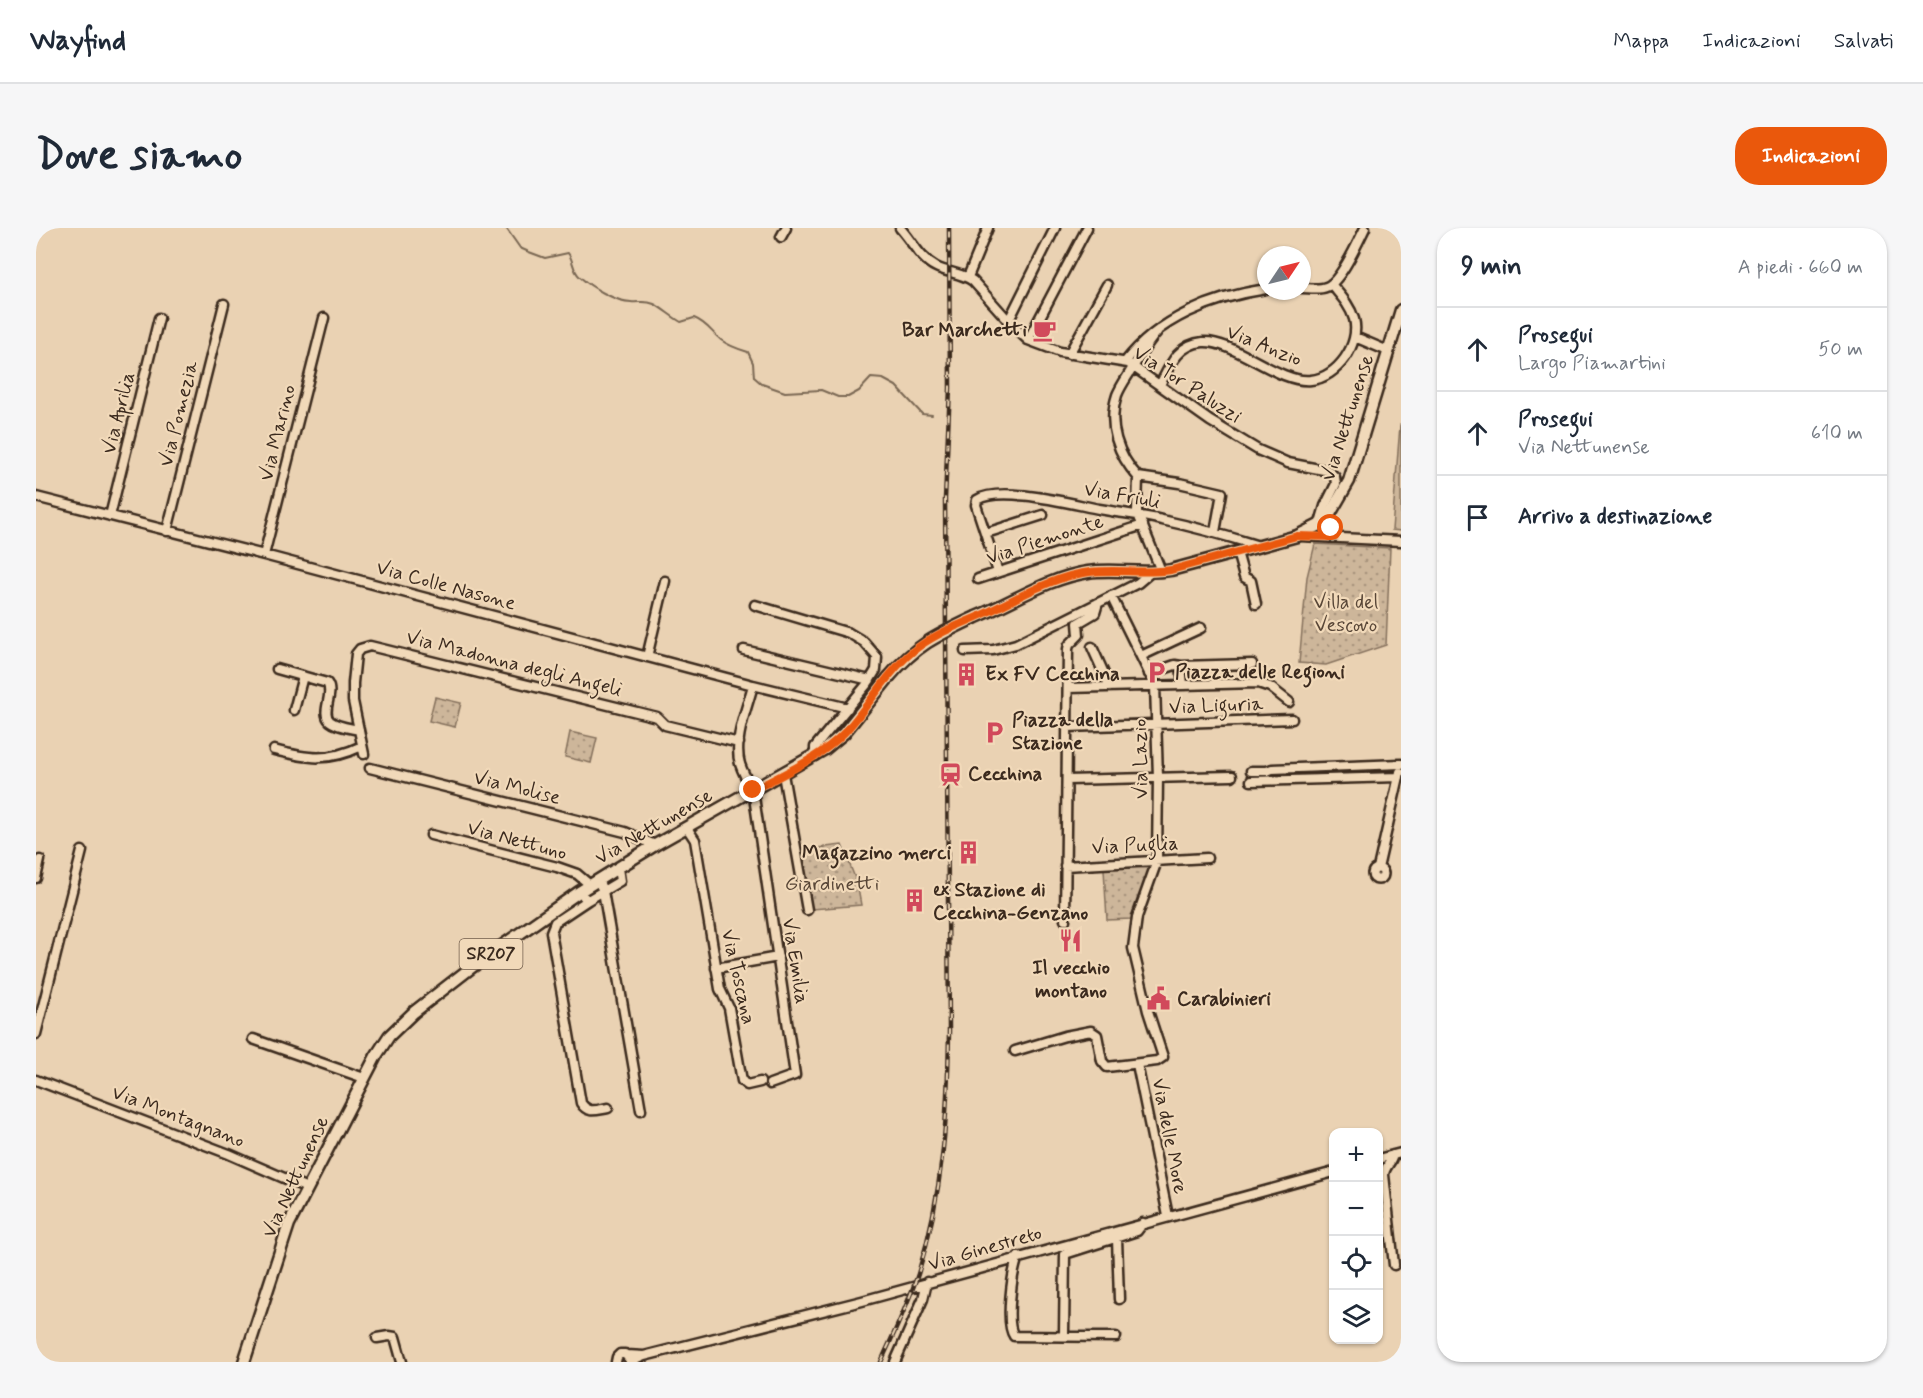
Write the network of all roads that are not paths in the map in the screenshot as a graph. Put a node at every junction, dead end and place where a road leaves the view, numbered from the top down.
1 (786, 228) edge
2 (900, 228) edge
3 (988, 228) edge
4 (1055, 228) edge
5 (1087, 228) edge
6 (1365, 228) edge
7 (781, 237) dead end
8 (968, 277) junction
9 (1331, 284) junction
10 (1107, 285) dead end
11 (1311, 288) edge
12 (1257, 291) edge
13 (224, 304) dead end
14 (1401, 310) edge
15 (159, 318) dead end
16 (324, 318) dead end
17 (1009, 320) junction
18 (1156, 332) junction
19 (1355, 337) junction
20 (1028, 340) junction
21 (1388, 351) junction
22 (1069, 354) junction
23 (1125, 362) junction
24 (1134, 366) junction
25 (1160, 385) junction
26 (1138, 477) junction
27 (36, 497) edge
28 (1330, 514) junction
29 (1043, 515) dead end
30 (1129, 515) junction
31 (110, 516) junction
32 (1141, 521) junction
33 (1319, 525) junction
34 (1133, 529) junction
35 (167, 531) junction
36 (1215, 532) junction
37 (986, 533) junction
38 (1297, 536) junction
39 (1335, 537) junction
40 (1401, 541) edge
41 (1260, 546) junction
42 (1238, 552) junction
43 (264, 555) junction
44 (998, 572) junction
45 (1156, 572) junction
46 (978, 579) dead end
47 (665, 581) dead end
48 (1111, 596) junction
49 (1098, 603) junction
50 (1256, 604) dead end
51 (755, 605) dead end
52 (1201, 628) dead end
53 (1092, 647) dead end
54 (744, 650) dead end
55 (965, 651) dead end
56 (1141, 656) junction
57 (647, 657) junction
58 (1252, 664) dead end
59 (1181, 666) junction
60 (277, 669) dead end
61 (1149, 674) junction
62 (303, 676) junction
63 (870, 680) junction
64 (753, 685) junction
65 (1155, 685) junction
66 (1182, 685) junction
67 (1110, 687) junction
68 (1068, 688) junction
69 (1289, 702) dead end
70 (848, 708) junction
71 (294, 710) dead end
72 (1292, 719) dead end
73 (1157, 724) junction
74 (1068, 727) junction
75 (359, 730) junction
76 (739, 743) junction
77 (274, 750) dead end
78 (815, 756) junction
79 (1401, 764) edge
80 (369, 768) dead end
81 (1400, 773) edge
82 (783, 774) junction
83 (1232, 776) dead end
84 (1158, 777) junction
85 (1385, 777) junction
86 (1067, 780) junction
87 (753, 790) junction
88 (1395, 795) junction
89 (687, 828) junction
90 (431, 835) dead end
91 (655, 845) junction
92 (82, 851) dead end
93 (1207, 858) dead end
94 (40, 860) dead end
95 (1157, 861) junction
96 (1065, 866) junction
97 (618, 868) junction
98 (1378, 868) dead end
99 (36, 878) edge
100 (594, 883) junction
101 (603, 891) junction
102 (579, 892) junction
103 (588, 900) junction
104 (807, 910) dead end
105 (1065, 920) dead end
106 (1134, 929) joint
107 (778, 957) junction
108 (716, 968) junction
109 (36, 1034) edge
110 (254, 1040) dead end
111 (1015, 1051) dead end
112 (1137, 1064) junction
113 (364, 1078) junction
114 (36, 1080) edge
115 (760, 1082) dead end
116 (770, 1084) dead end
117 (608, 1108) dead end
118 (641, 1110) dead end
119 (1397, 1154) edge
120 (1329, 1173) edge
121 (307, 1188) junction
122 (1168, 1216) junction
123 (1143, 1222) junction
124 (1117, 1238) junction
125 (1018, 1257) junction
126 (1394, 1265) dead end
127 (927, 1282) junction
128 (1119, 1299) dead end
129 (1064, 1334) dead end
130 (1116, 1337) dead end
131 (377, 1338) dead end
132 (629, 1360) edge
133 (615, 1361) edge
134 (244, 1362) edge
135 (402, 1362) edge
136 (896, 1362) edge

1 - 7 street
2 - 8 street, Via Tor Paluzzi
3 - 8 street
4 - 17 street
5 - 20 street
6 - 9 street
8 - 17 street, Via Tor Paluzzi
9 - 11 street
9 - 19 street
10 - 22 street
12 - 18 street
13 - 35 street, Via Pomezia
14 - 21 main road, Via Nettunense / SR207
15 - 31 street, Via Aprilia
16 - 43 street, Via Marino
17 - 20 street, Via Tor Paluzzi
18 - 23 street
18 - 24 street
19 - 21 street
19 - 25 street, Via Anzio
20 - 22 street, Via Tor Paluzzi
21 - 28 main road, Via Nettunense / SR207
22 - 23 street, Via Tor Paluzzi
23 - 24 street, Via Tor Paluzzi
24 - 25 street, Via Tor Paluzzi
24 - 26 street
25 - 33 street, Via Tor Paluzzi
26 - 32 street
26 - 36 street
27 - 31 street, Via Colle Nasone
28 - 33 main road, Via Nettunense / SR207
28 - 39 street
29 - 37 street
30 - 32 street, Via Friuli
30 - 34 street
30 - 37 street, Via Friuli
31 - 35 street, Via Colle Nasone
32 - 34 street, Via Piemonte
32 - 36 street, Via Friuli
32 - 45 street
33 - 38 main road, Via Nettunense / SR207
34 - 44 street, Via Piemonte
35 - 43 street, Via Colle Nasone
36 - 41 street, Via Friuli
37 - 44 street
38 - 39 street
38 - 41 main road, Via Nettunense / SR207
39 - 40 street
41 - 42 main road, Via Nettunense / SR207
42 - 45 main road, Via Nettunense / SR207
42 - 50 street
43 - 57 street, Via Colle Nasone
44 - 46 street, Via Piemonte
45 - 48 street
45 - 78 main road, Via Nettunense / SR207, bridge
47 - 57 street
48 - 49 street
48 - 56 street, Via Lazio
49 - 55 street
49 - 68 street
51 - 63 street
52 - 56 street
53 - 67 street
54 - 63 street
56 - 61 street, Via Lazio
57 - 64 street, Via Colle Nasone
58 - 59 street
59 - 61 street
59 - 66 street
60 - 62 street
61 - 65 street, Via Lazio
62 - 71 street
62 - 75 street
63 - 70 street
64 - 70 street, Via Colle Nasone
64 - 76 street
65 - 66 street
65 - 67 street
65 - 73 street, Via Lazio
66 - 69 street
67 - 68 street
68 - 74 street
70 - 78 street
72 - 73 street, Via Liguria
73 - 74 street, Via Liguria
73 - 84 street, Via Lazio
74 - 86 street
75 - 76 street, Via Madonna degli Angeli
75 - 77 street, Via Madonna degli Angeli
76 - 87 street
78 - 82 main road, Via Nettunense / SR207
79 - 85 street
80 - 91 street, Via Molise
81 - 85 street
81 - 88 street
82 - 87 main road, Via Nettunense / SR207
82 - 104 street
83 - 84 street
84 - 86 street
84 - 95 street, Via Lazio
85 - 88 street
86 - 96 street
87 - 89 main road, Via Nettunense / SR207
87 - 107 street, Via Emilia
88 - 98 street
89 - 91 main road, Via Nettunense / SR207
89 - 108 street, Via Toscana
90 - 100 street, Via Nettuno
91 - 97 main road, Via Nettunense / SR207
92 - 109 street
93 - 95 street, Via Puglia
94 - 99 street
95 - 96 street, Via Puglia
95 - 106 street, Via Lazio
96 - 105 street
97 - 100 main road, Via Nettunense / SR207
97 - 101 street
100 - 101 street
100 - 102 main road, Via Nettunense / SR207
101 - 103 street
101 - 118 street
102 - 103 street
102 - 113 main road, Via Nettunense / SR207
103 - 117 street
106 - 112 street, Via delle More
107 - 108 street
107 - 116 street, Via Emilia
108 - 115 street, Via Toscana
110 - 113 street
111 - 112 street, Via delle More
112 - 122 street, Via delle More
113 - 121 main road, Via Nettunense / SR207
114 - 121 street, Via Montagnano
119 - 126 street
120 - 122 street, Via Ginestreto
121 - 134 main road, Via Nettunense / SR207
122 - 123 street, Via Ginestreto
123 - 124 street
123 - 125 street, Via Ginestreto
124 - 128 street
124 - 129 street
125 - 127 street, Via Ginestreto
125 - 130 street
127 - 132 street, Via Ginestreto
127 - 136 street
131 - 135 street
132 - 133 street

